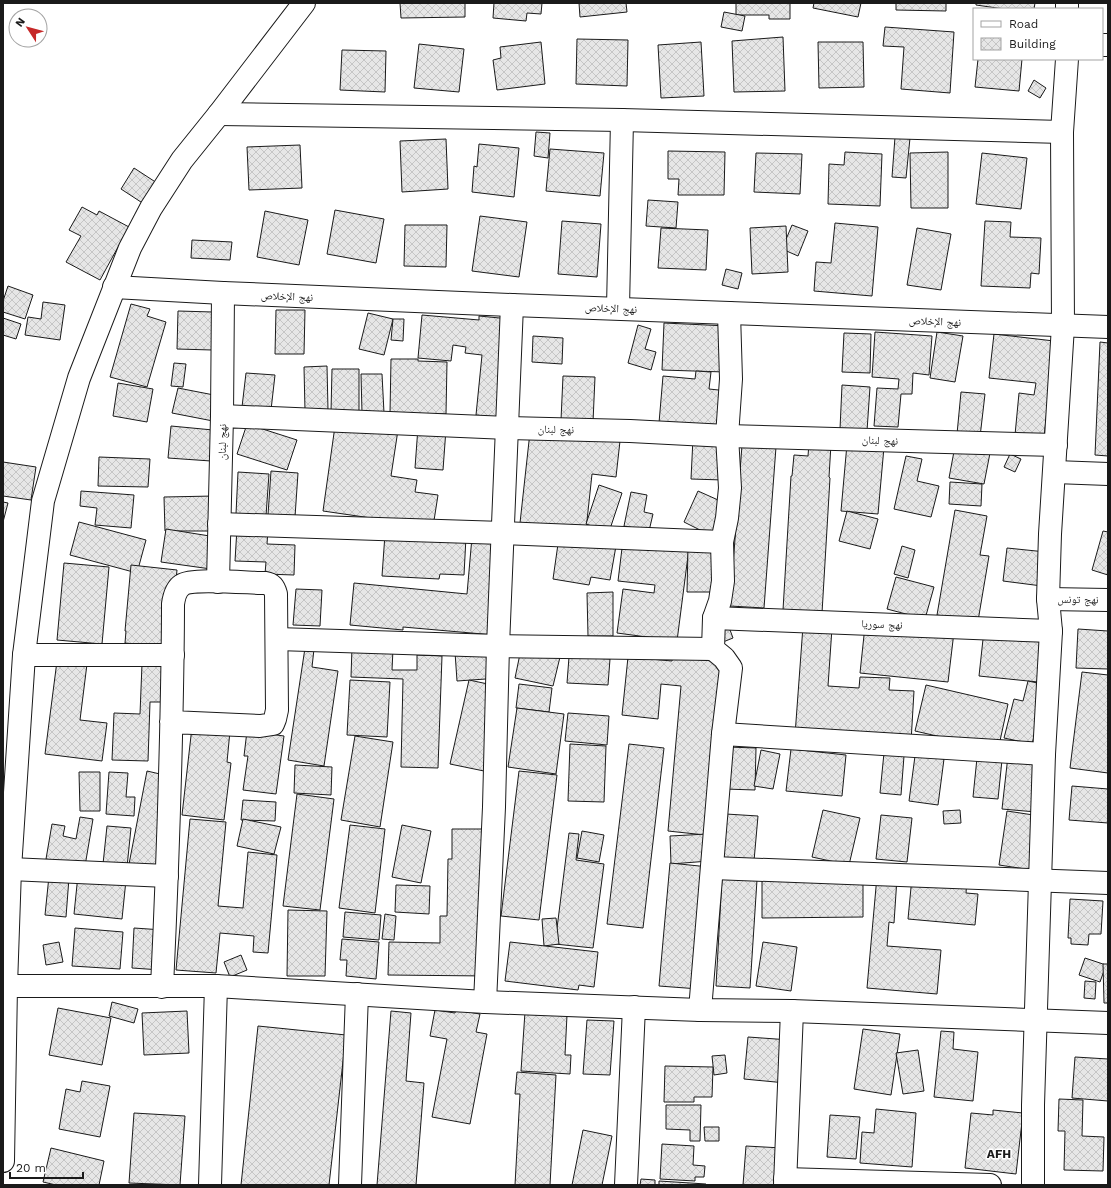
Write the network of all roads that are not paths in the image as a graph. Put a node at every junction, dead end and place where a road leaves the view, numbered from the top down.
1 (304, 3) edge
2 (1066, 60) edge
3 (219, 114) junction
4 (622, 120) junction
5 (1062, 132) junction
6 (114, 287) junction
7 (223, 293) junction
8 (512, 305) junction
9 (618, 308) junction
10 (729, 313) junction
11 (1063, 326) junction
12 (1108, 327) edge
13 (222, 416) junction
14 (508, 428) junction
15 (728, 436) junction
16 (1056, 445) junction
17 (1055, 472) junction
18 (1108, 474) edge
19 (219, 524) junction
20 (503, 533) junction
21 (722, 542) junction
22 (218, 582) junction
23 (1048, 599) junction
24 (1108, 600) edge
25 (714, 618) junction
26 (1051, 631) junction
27 (277, 639) junction
28 (498, 646) junction
29 (713, 649) junction
30 (24, 655) junction
31 (173, 656) junction
32 (171, 722) junction
33 (723, 734) junction
34 (1044, 754) junction
35 (713, 868) junction
36 (10, 869) junction
37 (168, 876) junction
38 (1040, 880) junction
39 (1108, 883) edge
40 (6, 986) junction
41 (162, 986) junction
42 (216, 986) junction
43 (357, 994) junction
44 (485, 1002) junction
45 (634, 1007) junction
46 (700, 1010) junction
47 (792, 1011) junction
48 (1036, 1020) junction
49 (1108, 1023) edge
50 (3, 1161) edge
51 (785, 1182) edge
52 (210, 1185) edge
53 (350, 1185) edge
54 (626, 1185) edge
55 (990, 1185) edge
56 (1033, 1185) edge

1 - 3 street
2 - 5 street
3 - 4 street
3 - 6 street
4 - 5 street
4 - 9 street
5 - 11 street
6 - 7 street, نهج الإخلاص
6 - 30 street
7 - 8 street, نهج الإخلاص
7 - 13 street
8 - 9 street, نهج الإخلاص
8 - 14 street
9 - 10 street, نهج الإخلاص
10 - 11 street, نهج الإخلاص
10 - 15 street
11 - 12 street, نهج الإخلاص
11 - 16 street
13 - 14 street, نهج لبنان
13 - 19 street, نهج لبنان
14 - 15 street, نهج لبنان
14 - 20 street
15 - 16 street, نهج لبنان
15 - 21 street
16 - 17 street
17 - 18 street
17 - 23 street
19 - 20 street
19 - 22 street, نهج لبنان
20 - 21 street
20 - 28 street
21 - 25 street
22 - 27 street
22 - 31 street
23 - 24 street, نهج تونس
23 - 26 street
25 - 26 street, نهج سوريا
25 - 29 street
26 - 34 street
27 - 28 street
27 - 32 street
28 - 29 street
28 - 44 street
29 - 33 street
30 - 31 street
30 - 36 street
31 - 32 street
32 - 37 street
33 - 34 street
33 - 35 street
34 - 38 street
35 - 38 street
35 - 46 street
36 - 37 street
36 - 40 street
37 - 41 street
38 - 39 street
38 - 48 street
40 - 41 street
40 - 50 street
41 - 42 street
42 - 43 street
42 - 52 street
43 - 44 street
43 - 53 street
44 - 45 street
45 - 46 street
45 - 54 street
46 - 47 street
47 - 48 street
47 - 51 street
48 - 49 street
48 - 56 street
51 - 55 street

